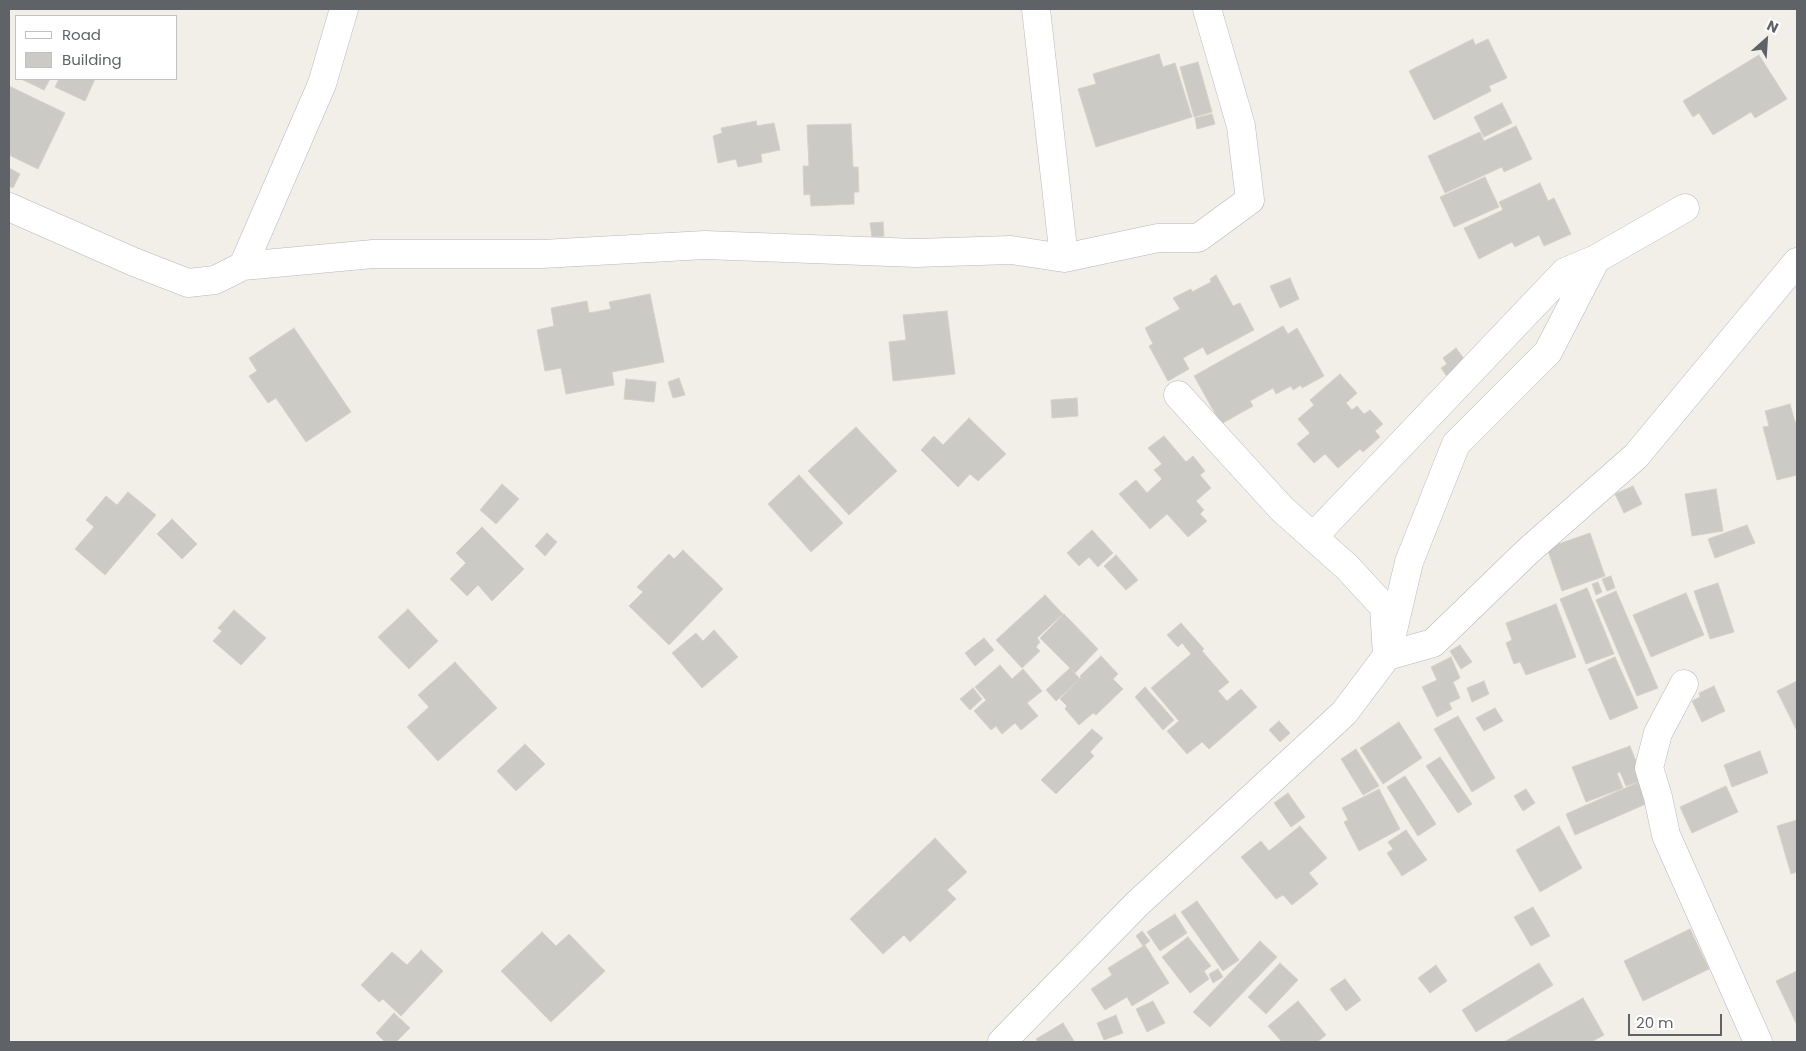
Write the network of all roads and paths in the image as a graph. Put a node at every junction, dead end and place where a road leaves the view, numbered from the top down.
1 (344, 9) edge
2 (1036, 9) edge
3 (1207, 9) edge
4 (9, 207) edge
5 (1685, 208) dead end
6 (1064, 258) junction
7 (1596, 259) junction
8 (1797, 262) edge
9 (243, 266) junction
10 (1178, 394) dead end
11 (1313, 538) junction
12 (1388, 656) junction
13 (1684, 684) dead end
14 (1002, 1042) edge
15 (1758, 1042) edge

1 - 9 street
2 - 6 street
3 - 6 street
4 - 9 street
5 - 7 street
6 - 9 street
7 - 11 street
7 - 12 street
8 - 12 street
10 - 11 street
11 - 12 street
12 - 14 street
13 - 15 street

